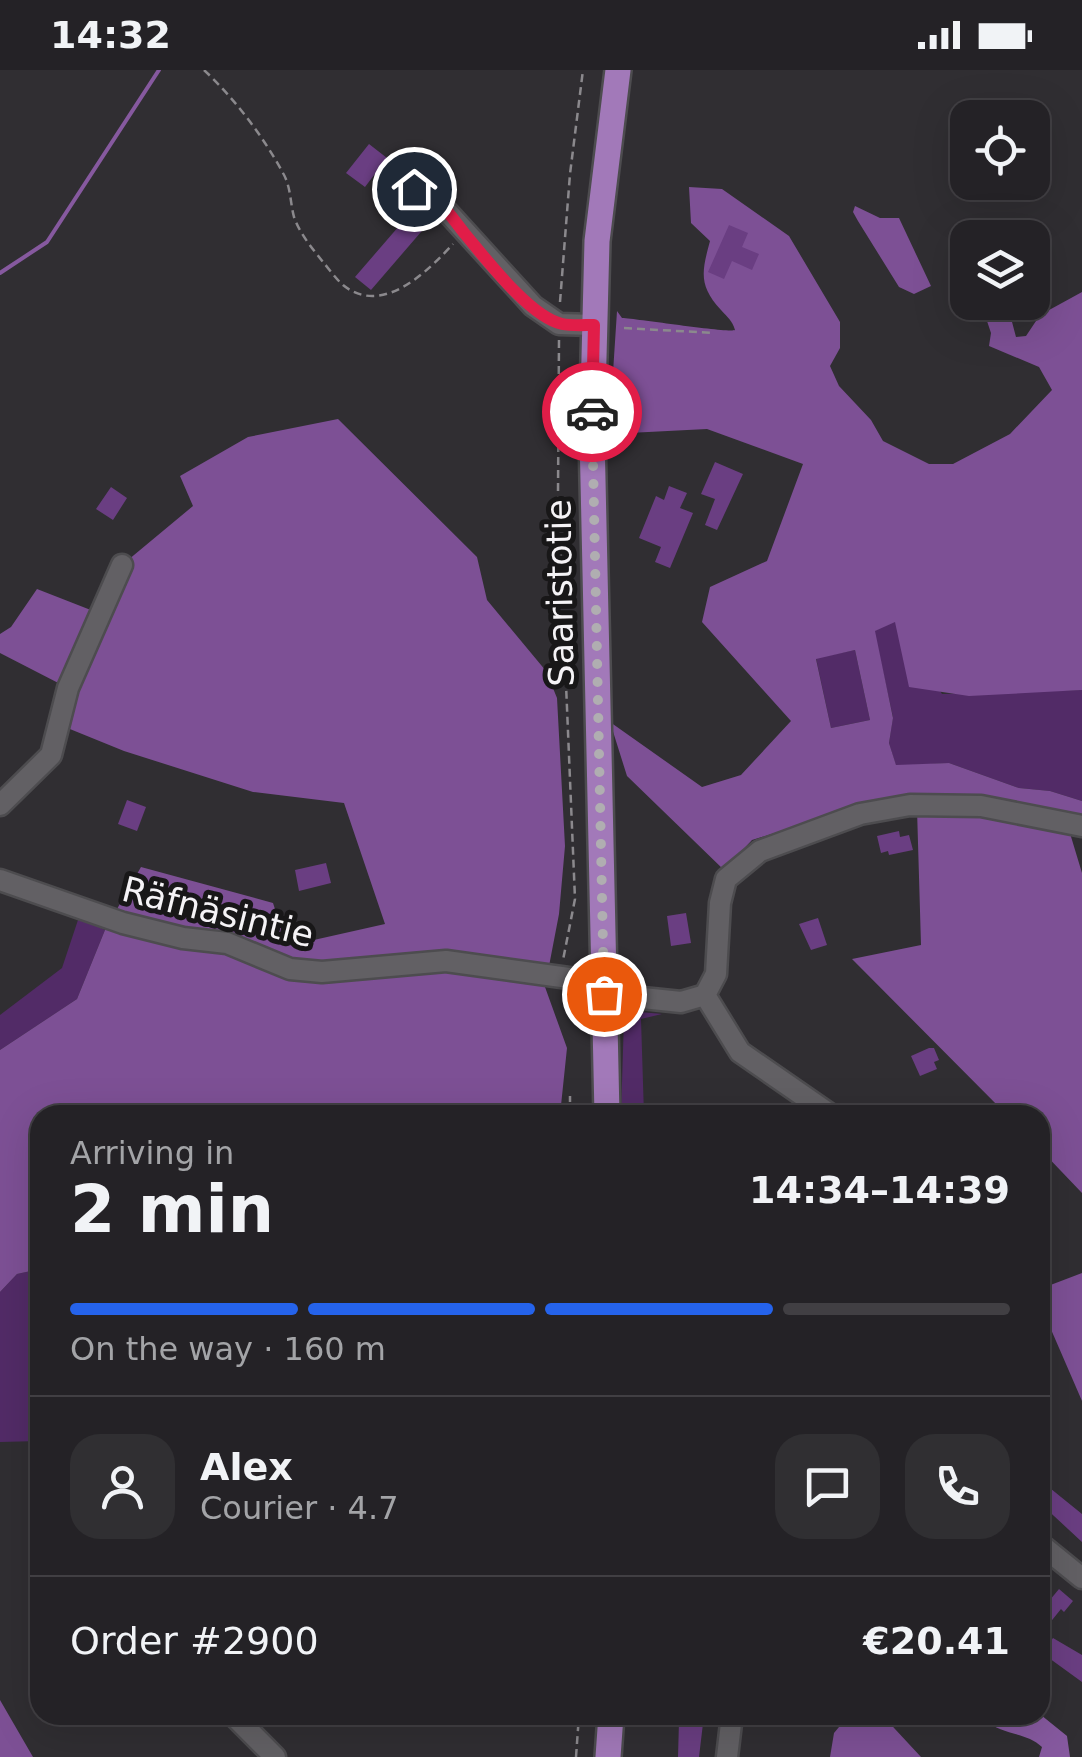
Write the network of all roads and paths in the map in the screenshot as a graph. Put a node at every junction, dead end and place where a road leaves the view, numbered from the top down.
1 (204, 70) edge
2 (583, 70) edge
3 (618, 70) edge
4 (392, 198) dead end
5 (464, 232) junction
6 (559, 324) junction
7 (594, 325) junction
8 (624, 328) dead end
9 (714, 333) dead end
10 (122, 565) dead end
11 (0, 805) edge
12 (1082, 826) edge
13 (0, 880) edge
14 (560, 977) junction
15 (604, 988) junction
16 (704, 995) junction
17 (570, 1096) dead end
18 (570, 1105) edge
19 (607, 1105) edge
20 (816, 1105) edge
21 (1050, 1552) edge
22 (1082, 1578) edge
23 (244, 1725) edge
24 (578, 1725) edge
25 (610, 1725) edge
26 (731, 1725) edge
27 (274, 1757) edge
28 (576, 1757) edge
29 (608, 1757) edge
30 (727, 1757) edge

1 - 5 path
2 - 6 path
3 - 7 main road, Saaristotie
4 - 5 street
5 - 6 street
6 - 7 street
6 - 14 path
7 - 15 main road, Saaristotie
8 - 9 path
10 - 11 street
12 - 16 street
13 - 14 street, Räfnäsintie
14 - 15 street, Räfnäsintie
15 - 16 street, Räfnäsintie
15 - 19 main road, Saaristotie
16 - 20 street
17 - 18 path
21 - 22 street
23 - 27 street
24 - 28 path
25 - 29 main road
26 - 30 street

